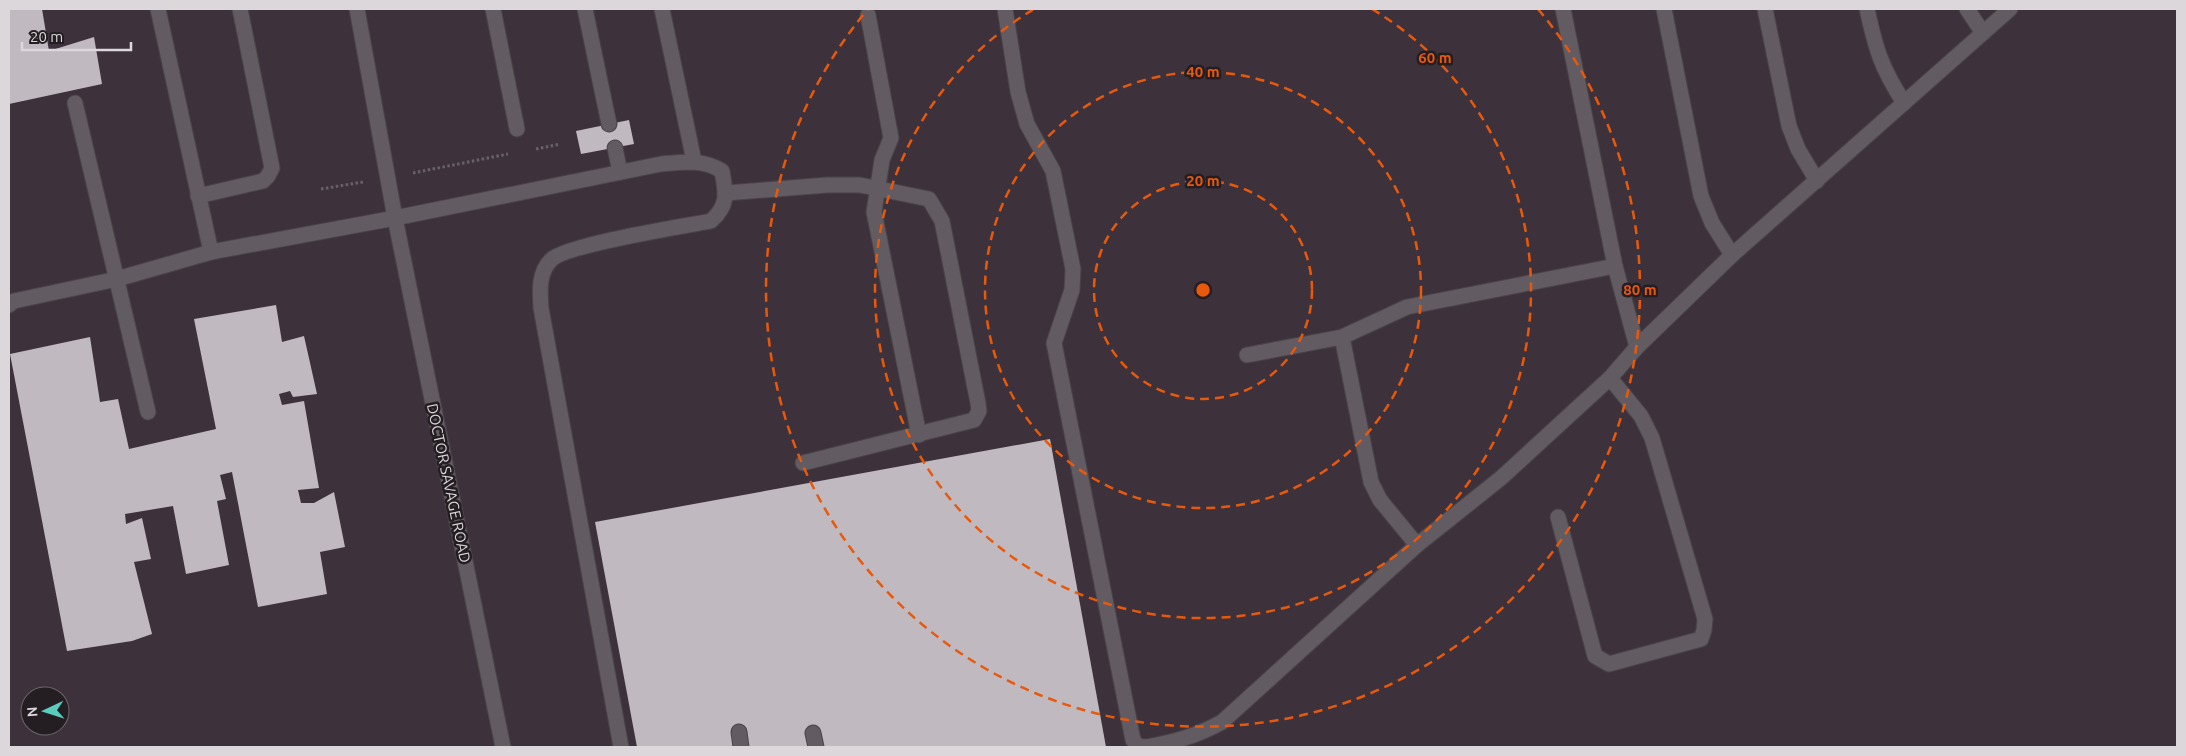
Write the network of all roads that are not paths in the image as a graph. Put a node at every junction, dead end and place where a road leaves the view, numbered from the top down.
1 (158, 9) edge
2 (240, 9) edge
3 (358, 9) edge
4 (493, 9) edge
5 (586, 9) edge
6 (662, 9) edge
7 (1005, 9) edge
8 (1563, 9) edge
9 (1664, 9) edge
10 (1765, 9) edge
11 (1867, 9) edge
12 (1967, 9) edge
13 (2010, 9) edge
14 (868, 15) dead end
15 (1983, 33) junction
16 (75, 103) dead end
17 (1904, 103) junction
18 (609, 124) dead end
19 (517, 129) dead end
20 (615, 148) dead end
21 (694, 162) junction
22 (620, 172) junction
23 (1817, 181) junction
24 (878, 188) junction
25 (726, 193) junction
26 (198, 196) junction
27 (395, 218) junction
28 (211, 252) junction
29 (1732, 255) junction
30 (1615, 266) junction
31 (117, 279) junction
32 (9, 305) edge
33 (1342, 337) junction
34 (1637, 347) junction
35 (1247, 355) dead end
36 (1610, 378) junction
37 (148, 412) dead end
38 (919, 435) junction
39 (803, 463) dead end
40 (1558, 517) dead end
41 (1417, 546) junction
42 (503, 747) edge
43 (621, 747) edge
44 (1145, 747) edge

1 - 26 street
2 - 26 street
3 - 27 street, DOCTOR SAVAGE ROAD
4 - 19 street
5 - 18 street
6 - 21 street
7 - 44 street
8 - 30 street
9 - 29 street
10 - 23 street
11 - 17 street
12 - 15 street
13 - 15 street
14 - 24 street
15 - 17 street
16 - 31 street
17 - 23 street
20 - 22 street
21 - 22 street
21 - 25 street
22 - 27 street
23 - 29 street
24 - 25 street
24 - 38 street
24 - 38 street
25 - 43 street
26 - 28 street
27 - 28 street
27 - 42 street, DOCTOR SAVAGE ROAD
28 - 31 street
29 - 34 street
30 - 33 street
30 - 34 street
31 - 32 street
31 - 37 street
33 - 35 street
33 - 41 street
34 - 36 street
36 - 40 street
36 - 41 street
38 - 39 street
41 - 44 street

